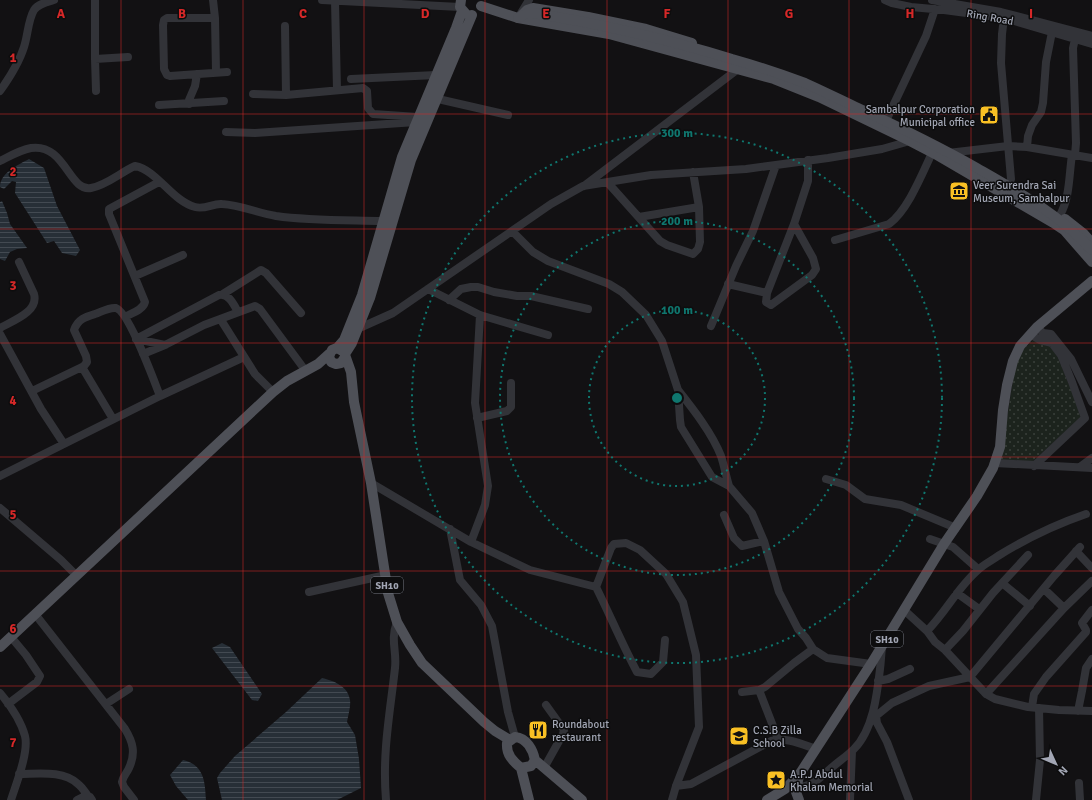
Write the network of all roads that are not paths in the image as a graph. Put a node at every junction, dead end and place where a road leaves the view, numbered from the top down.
1 (54, 0) edge
2 (95, 0) edge
3 (213, 0) edge
4 (322, 0) edge
5 (529, 0) edge
6 (885, 0) edge
7 (932, 0) edge
8 (335, 1) junction
9 (480, 3) edge
10 (461, 6) edge
11 (935, 9) junction
12 (472, 15) junction
13 (215, 18) junction
14 (518, 18) junction
15 (1004, 18) junction
16 (285, 26) dead end
17 (1052, 32) junction
18 (1092, 36) edge
19 (1075, 39) junction
20 (1092, 44) edge
21 (128, 57) dead end
22 (95, 59) junction
23 (749, 60) junction
24 (739, 69) junction
25 (216, 72) junction
26 (227, 72) dead end
27 (196, 74) junction
28 (436, 74) junction
29 (351, 79) dead end
30 (337, 90) junction
31 (0, 91) edge
32 (96, 91) dead end
33 (253, 94) dead end
34 (286, 95) junction
35 (438, 98) junction
36 (224, 101) dead end
37 (189, 104) junction
38 (159, 105) dead end
39 (508, 115) dead end
40 (888, 119) junction
41 (417, 120) junction
42 (883, 128) junction
43 (226, 132) dead end
44 (910, 141) junction
45 (1008, 146) junction
46 (1027, 146) junction
47 (955, 152) junction
48 (934, 154) junction
49 (1074, 155) junction
50 (407, 158) junction
51 (1092, 158) edge
52 (808, 160) junction
53 (0, 161) edge
54 (776, 165) junction
55 (693, 172) junction
56 (159, 182) junction
57 (608, 183) junction
58 (1010, 183) junction
59 (583, 186) junction
60 (1007, 195) junction
61 (395, 198) junction
62 (699, 207) junction
63 (1060, 215) junction
64 (639, 217) junction
65 (383, 221) junction
66 (794, 224) junction
67 (1064, 230) junction
68 (512, 231) junction
69 (1088, 234) edge
70 (835, 240) dead end
71 (1092, 243) edge
72 (1092, 250) edge
73 (183, 255) dead end
74 (19, 262) dead end
75 (1092, 262) edge
76 (135, 276) junction
77 (1092, 281) edge
78 (728, 284) junction
79 (428, 289) junction
80 (767, 293) junction
81 (222, 294) junction
82 (449, 300) junction
83 (588, 309) dead end
84 (238, 312) junction
85 (301, 313) dead end
86 (480, 315) junction
87 (125, 317) junction
88 (221, 320) junction
89 (711, 326) dead end
90 (0, 328) edge
91 (352, 329) junction
92 (1033, 330) junction
93 (0, 334) edge
94 (548, 335) dead end
95 (136, 339) junction
96 (165, 345) junction
97 (143, 354) junction
98 (337, 356) junction
99 (244, 357) junction
100 (82, 367) junction
101 (306, 370) junction
102 (511, 383) dead end
103 (678, 390) junction
104 (32, 391) junction
105 (273, 392) junction
106 (160, 396) junction
107 (1092, 402) edge
108 (477, 418) junction
109 (113, 420) junction
110 (64, 444) junction
111 (1092, 458) edge
112 (994, 466) junction
113 (1034, 466) junction
114 (1080, 467) junction
115 (1092, 468) edge
116 (0, 476) edge
117 (826, 479) dead end
118 (372, 483) junction
119 (729, 486) junction
120 (0, 508) edge
121 (1086, 514) dead end
122 (724, 515) dead end
123 (956, 528) junction
124 (450, 529) junction
125 (930, 539) dead end
126 (764, 541) junction
127 (471, 542) junction
128 (944, 544) junction
129 (1028, 556) dead end
130 (1092, 568) edge
131 (978, 569) junction
132 (386, 575) junction
133 (76, 576) junction
134 (1092, 582) edge
135 (1002, 583) junction
136 (596, 587) junction
137 (1044, 589) junction
138 (309, 592) dead end
139 (957, 593) junction
140 (1030, 606) junction
141 (1064, 608) junction
142 (980, 609) junction
143 (904, 610) junction
144 (1092, 610) edge
145 (35, 614) junction
146 (397, 622) junction
147 (927, 631) junction
148 (13, 635) junction
149 (665, 640) dead end
150 (883, 645) junction
151 (0, 647) edge
152 (813, 649) junction
153 (945, 650) junction
154 (1092, 659) edge
155 (871, 664) junction
156 (910, 669) dead end
157 (970, 677) junction
158 (878, 681) junction
159 (129, 689) dead end
160 (759, 690) junction
161 (742, 692) dead end
162 (0, 693) edge
163 (986, 694) junction
164 (8, 704) junction
165 (106, 704) junction
166 (546, 704) dead end
167 (1035, 708) junction
168 (1078, 710) junction
169 (1092, 711) edge
170 (874, 714) junction
171 (513, 738) junction
172 (778, 739) junction
173 (816, 748) junction
174 (852, 751) junction
175 (535, 760) junction
176 (522, 768) junction
177 (544, 768) junction
178 (19, 774) junction
179 (799, 775) junction
180 (1079, 783) dead end
181 (676, 786) junction
182 (797, 788) junction
183 (90, 798) edge
184 (12, 800) edge
185 (77, 800) edge
186 (134, 800) edge
187 (386, 800) edge
188 (529, 800) edge
189 (582, 800) edge
190 (672, 800) edge
191 (767, 800) edge
192 (799, 800) edge
193 (850, 800) edge
194 (909, 800) edge
195 (1036, 800) edge
196 (1080, 800) edge

1 - 31 street
2 - 22 street
3 - 13 street
4 - 8 street
5 - 14 street
6 - 11 street, Ring Road
7 - 18 street, Ring Road
8 - 10 street
8 - 30 street
9 - 12 main road
9 - 14 main road
10 - 12 main road
10 - 28 main road
11 - 15 street, Ring Road
11 - 40 street
12 - 35 main road
13 - 25 street
13 - 27 street
14 - 23 main road
14 - 24 main road
14 - 72 main road, bridge
15 - 17 street, Ring Road
15 - 45 street
16 - 34 street
17 - 19 street, Ring Road
17 - 46 street
19 - 20 street, Ring Road
19 - 49 street
21 - 22 street
22 - 32 street
23 - 24 street
23 - 40 main road
24 - 42 main road
24 - 59 street
25 - 26 street
25 - 27 street
27 - 37 street
28 - 29 street
28 - 41 main road
30 - 34 street
30 - 41 street
33 - 34 street
35 - 39 street
35 - 50 main road
36 - 37 street
37 - 38 street
40 - 42 street
40 - 47 main road
41 - 43 street
41 - 50 main road
42 - 44 main road
44 - 48 main road
44 - 52 street
45 - 46 street
45 - 47 street
45 - 58 street
46 - 49 street
47 - 48 street
47 - 58 main road
48 - 60 main road
48 - 70 street
49 - 51 street
49 - 63 street
50 - 61 main road
52 - 54 street
52 - 66 street
53 - 56 street
54 - 55 street
54 - 78 street
55 - 57 street
55 - 62 street
56 - 65 street
56 - 76 street
57 - 59 street
57 - 64 street
58 - 60 street
58 - 63 main road
59 - 68 street
60 - 67 main road
61 - 65 main road
61 - 91 main road
62 - 64 street
62 - 64 street
63 - 69 main road
65 - 91 main road
66 - 80 street
66 - 80 street
67 - 69 street
67 - 75 main road
68 - 79 street
68 - 103 street
69 - 71 main road
73 - 76 street
74 - 90 street
76 - 87 street
77 - 92 main road, SH10
78 - 80 street
78 - 89 street
79 - 82 street
79 - 91 street
81 - 84 street
81 - 85 street
81 - 95 street
82 - 83 street
82 - 86 street
84 - 88 street
84 - 101 street
86 - 94 street
86 - 108 street
87 - 95 street
87 - 100 street
88 - 96 street
88 - 99 street
91 - 98 main road
92 - 107 street
92 - 112 main road, SH10
92 - 113 street
93 - 104 street
95 - 96 street
95 - 97 street
96 - 97 street
97 - 106 street
98 - 101 main road
98 - 118 main road, SH10
99 - 105 street
99 - 106 street
100 - 104 street
100 - 109 street
101 - 105 main road
102 - 108 street
103 - 119 street
103 - 119 street
104 - 110 street
105 - 133 main road
106 - 109 street
108 - 127 street
109 - 110 street
110 - 116 street
111 - 114 street
112 - 113 street
112 - 123 main road, SH10
113 - 114 street
114 - 115 street
117 - 123 street
118 - 124 street
118 - 132 main road, SH10
119 - 126 street
120 - 133 street
121 - 131 street
122 - 126 street
123 - 128 main road, SH10
124 - 127 street
124 - 171 street
125 - 128 street
126 - 152 street
127 - 136 street
128 - 131 street
128 - 143 main road, SH10
129 - 135 street
130 - 137 street
131 - 139 street
132 - 138 street
132 - 146 main road, SH10
133 - 145 main road
134 - 141 street
135 - 140 street
135 - 142 street
136 - 149 street
136 - 181 street
137 - 140 street
137 - 141 street
139 - 142 street
139 - 147 street
140 - 157 street
141 - 163 street
142 - 153 street
143 - 147 street
143 - 150 main road, SH10
144 - 167 street
145 - 148 main road
145 - 165 street
146 - 171 main road, SH10
146 - 187 street
147 - 153 street
148 - 151 main road
148 - 164 street
150 - 155 main road, SH10
150 - 158 street
152 - 155 street
152 - 160 street
153 - 157 street
154 - 168 street
155 - 173 main road, SH10
156 - 158 street
157 - 163 street
157 - 170 street
158 - 170 street
159 - 165 street
160 - 161 street
160 - 172 street
162 - 164 street
163 - 167 street
164 - 178 street
165 - 186 street
166 - 177 street
167 - 168 street
167 - 195 street
168 - 169 street
170 - 174 street
170 - 194 street
171 - 175 main road, SH10
171 - 176 main road
172 - 173 street
172 - 181 street
173 - 179 main road, SH10
174 - 182 street
174 - 193 street
175 - 176 main road
175 - 177 main road, SH10
176 - 188 main road
177 - 189 main road, SH10
178 - 183 street
178 - 184 street
179 - 182 main road, SH10
179 - 191 main road
180 - 196 street
181 - 190 street
182 - 192 main road, SH10
183 - 185 street

